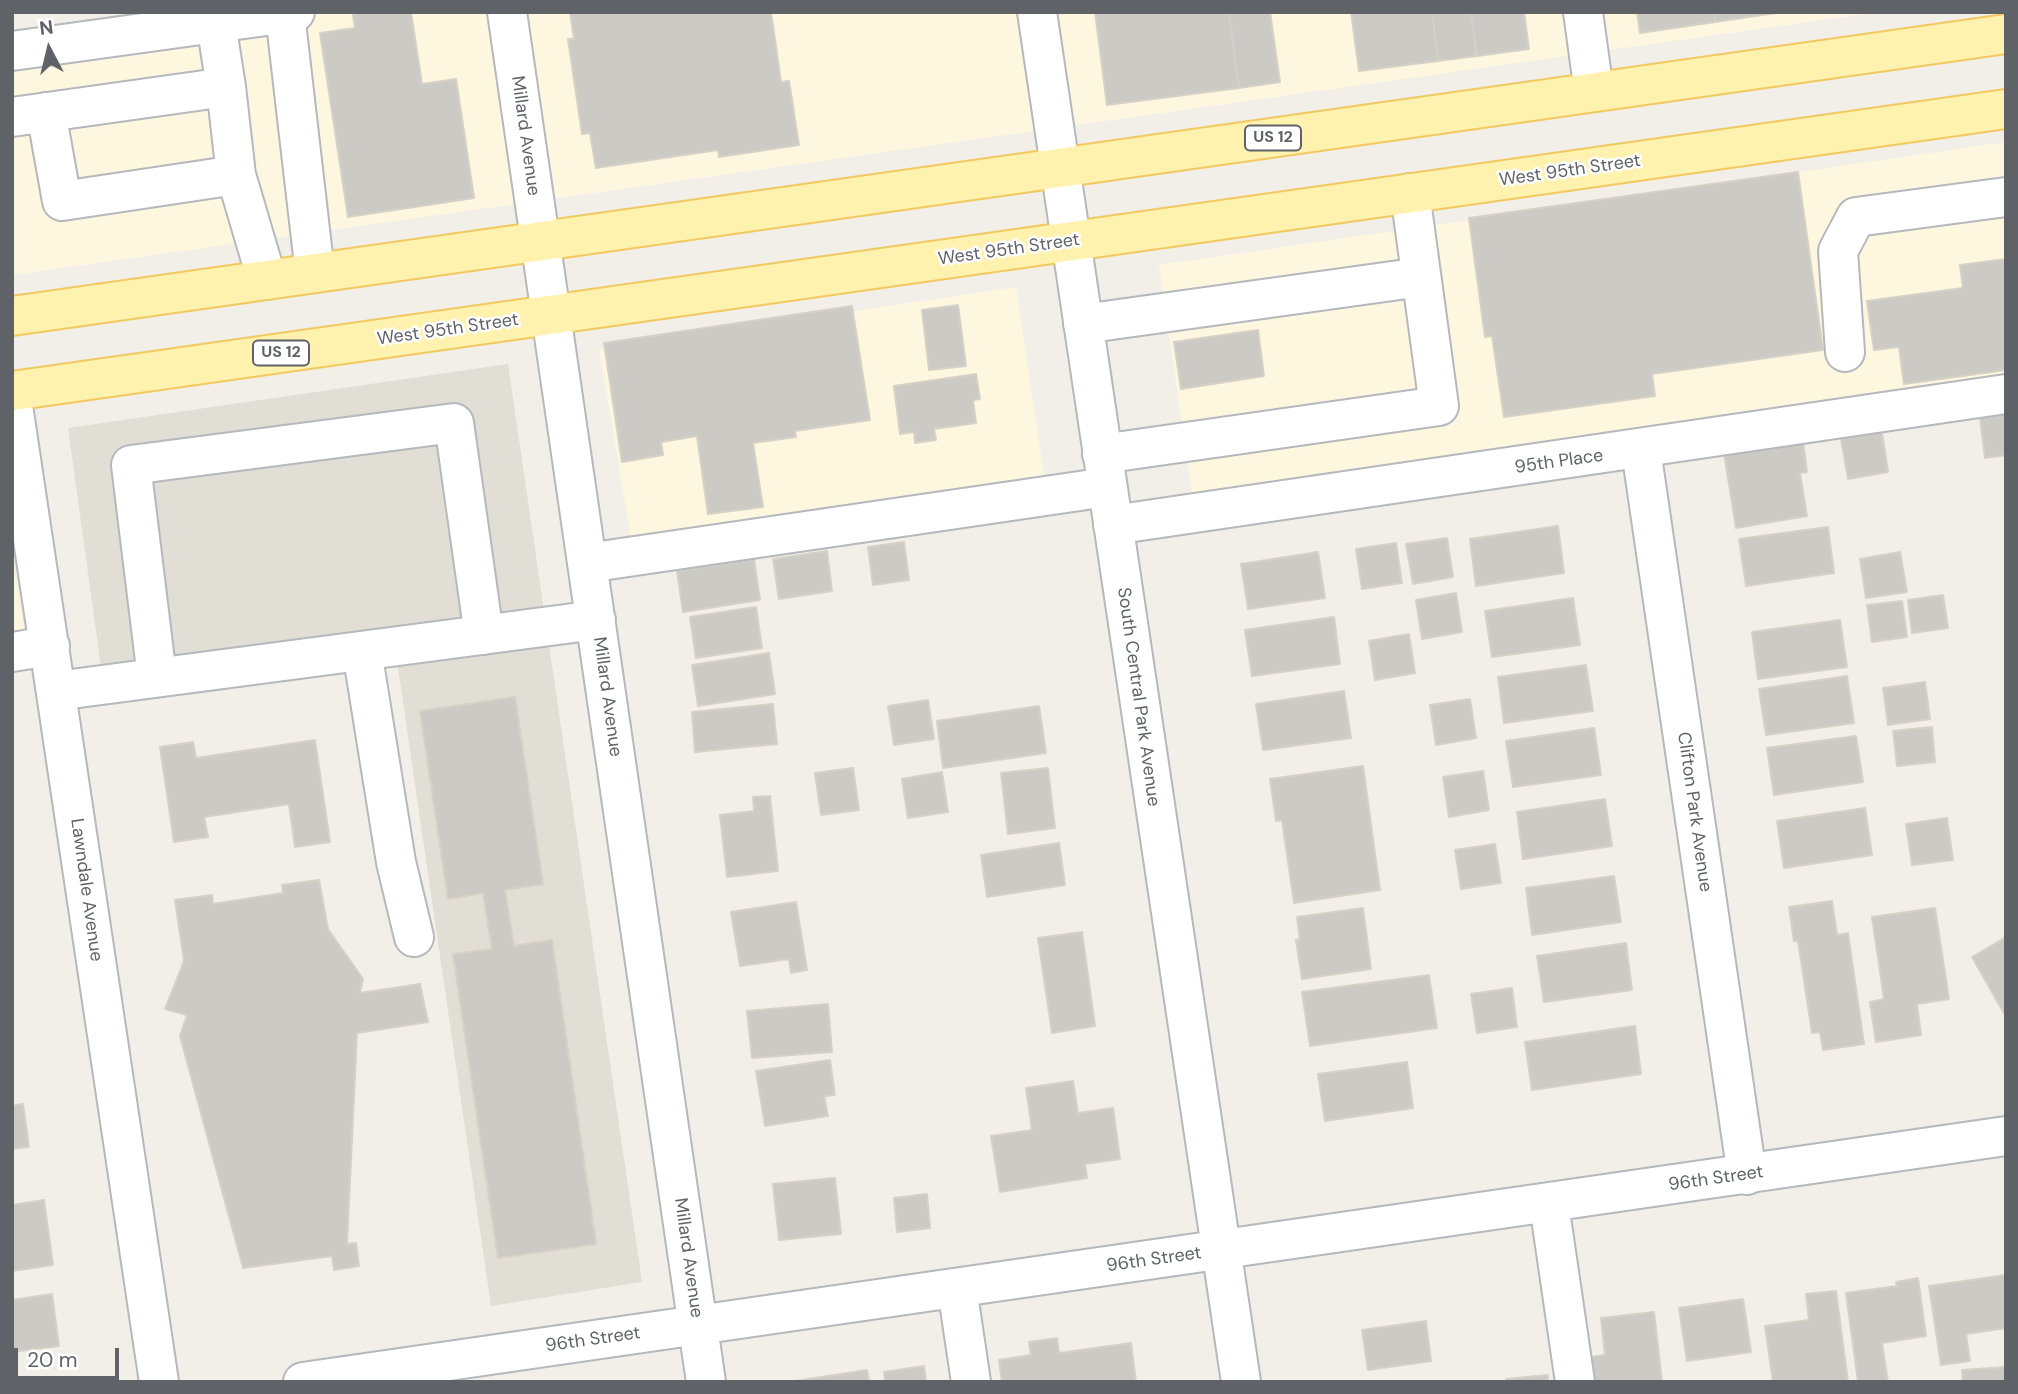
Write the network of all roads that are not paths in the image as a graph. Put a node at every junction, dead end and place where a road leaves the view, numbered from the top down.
1 (507, 12) edge
2 (1037, 12) edge
3 (1583, 12) edge
4 (290, 13) edge
5 (216, 23) junction
6 (2006, 34) edge
7 (12, 51) edge
8 (226, 87) junction
9 (1594, 92) junction
10 (2006, 109) edge
11 (29, 115) edge
12 (1060, 168) junction
13 (236, 175) junction
14 (1409, 193) junction
15 (2006, 197) edge
16 (540, 241) junction
17 (1070, 242) junction
18 (315, 273) junction
19 (1421, 276) junction
20 (267, 280) junction
21 (551, 315) junction
22 (12, 316) edge
23 (1083, 324) junction
24 (1846, 352) dead end
25 (12, 391) edge
26 (2006, 394) edge
27 (12, 399) edge
28 (1641, 450) junction
29 (1105, 470) junction
30 (1113, 525) junction
31 (587, 563) junction
32 (596, 621) junction
33 (484, 635) junction
34 (50, 646) junction
35 (362, 651) junction
36 (12, 652) edge
37 (157, 677) junction
38 (56, 691) junction
39 (414, 937) dead end
40 (2006, 1136) edge
41 (1747, 1175) junction
42 (1549, 1204) junction
43 (1221, 1251) junction
44 (957, 1288) junction
45 (698, 1325) junction
46 (439, 1372) edge
47 (159, 1382) edge
48 (303, 1382) edge
49 (706, 1382) edge
50 (971, 1382) edge
51 (1241, 1382) edge
52 (1575, 1382) edge

1 - 16 street, Millard Avenue
2 - 12 street, South Central Park Avenue
3 - 9 street
4 - 5 street
4 - 18 street
5 - 7 street
5 - 8 street
6 - 9 main road, US 12
8 - 11 street
8 - 13 street
9 - 12 main road, US 12
10 - 14 main road, West 95th Street / US 12
11 - 13 street
12 - 16 main road, US 12
12 - 17 street, South Central Park Avenue
13 - 20 street
14 - 17 main road, West 95th Street / US 12
14 - 19 street
15 - 24 street
16 - 18 main road, US 12
16 - 21 street, Millard Avenue
17 - 21 main road, West 95th Street / US 12
17 - 23 street, South Central Park Avenue
18 - 20 main road, US 12
19 - 23 street
19 - 29 street
20 - 22 main road, US 12
21 - 25 main road, West 95th Street / US 12
21 - 31 street, Millard Avenue
23 - 29 street, South Central Park Avenue
26 - 28 street, 95th Place
27 - 34 street, Lawndale Avenue
28 - 30 street, 95th Place
28 - 41 street, Clifton Park Avenue
29 - 30 street, South Central Park Avenue
29 - 31 street
30 - 43 street, South Central Park Avenue
31 - 32 street, Millard Avenue
32 - 33 street
32 - 45 street, Millard Avenue
33 - 35 street
33 - 37 street
34 - 36 street
34 - 38 street, Lawndale Avenue
35 - 37 street
35 - 39 street
37 - 38 street
38 - 47 street, Lawndale Avenue
40 - 41 street, 96th Street
41 - 42 street, 96th Street
42 - 43 street, 96th Street
42 - 52 street
43 - 44 street, 96th Street
43 - 51 street, South Central Park Avenue
44 - 45 street, 96th Street
44 - 50 street
45 - 46 street, 96th Street
45 - 49 street, Millard Avenue
46 - 48 street, 96th Street

